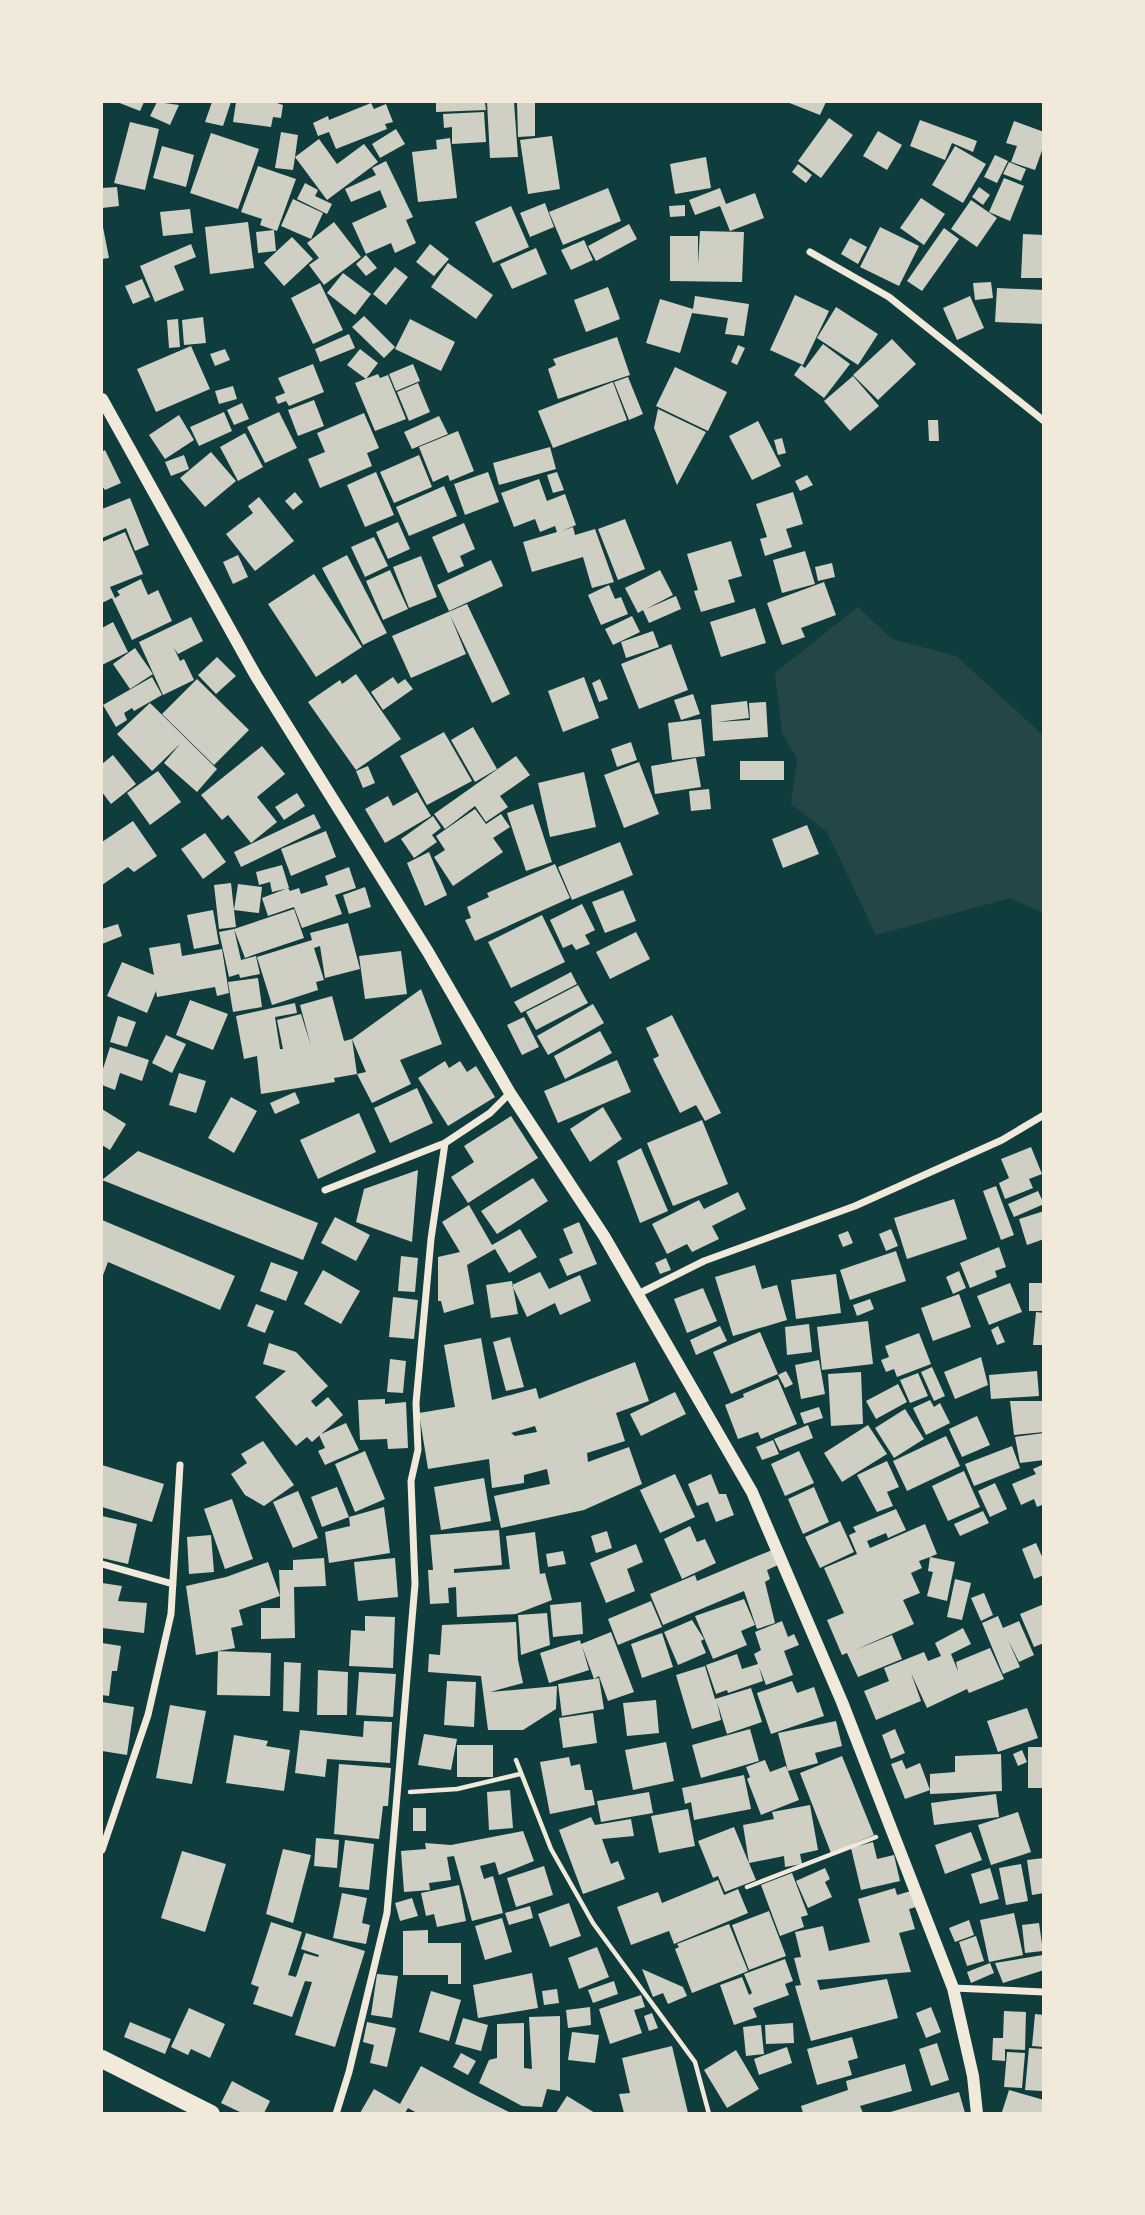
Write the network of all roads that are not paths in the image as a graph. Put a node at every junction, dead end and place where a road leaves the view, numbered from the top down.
1 (810, 252) dead end
2 (102, 399) edge
3 (1044, 421) edge
4 (510, 1093) junction
5 (1044, 1115) edge
6 (445, 1143) junction
7 (325, 1190) dead end
8 (638, 1294) junction
9 (180, 1465) dead end
10 (102, 1564) edge
11 (173, 1584) junction
12 (102, 1850) edge
13 (953, 1988) junction
14 (1044, 1992) edge
15 (102, 2059) edge
16 (211, 2113) edge
17 (336, 2113) edge
18 (977, 2113) edge

1 - 3 street
2 - 4 street
4 - 6 street
4 - 8 street
5 - 8 street
6 - 7 street
6 - 17 street
8 - 13 street
9 - 11 street
10 - 11 street
11 - 12 street
13 - 14 street
13 - 18 street
15 - 16 main road

